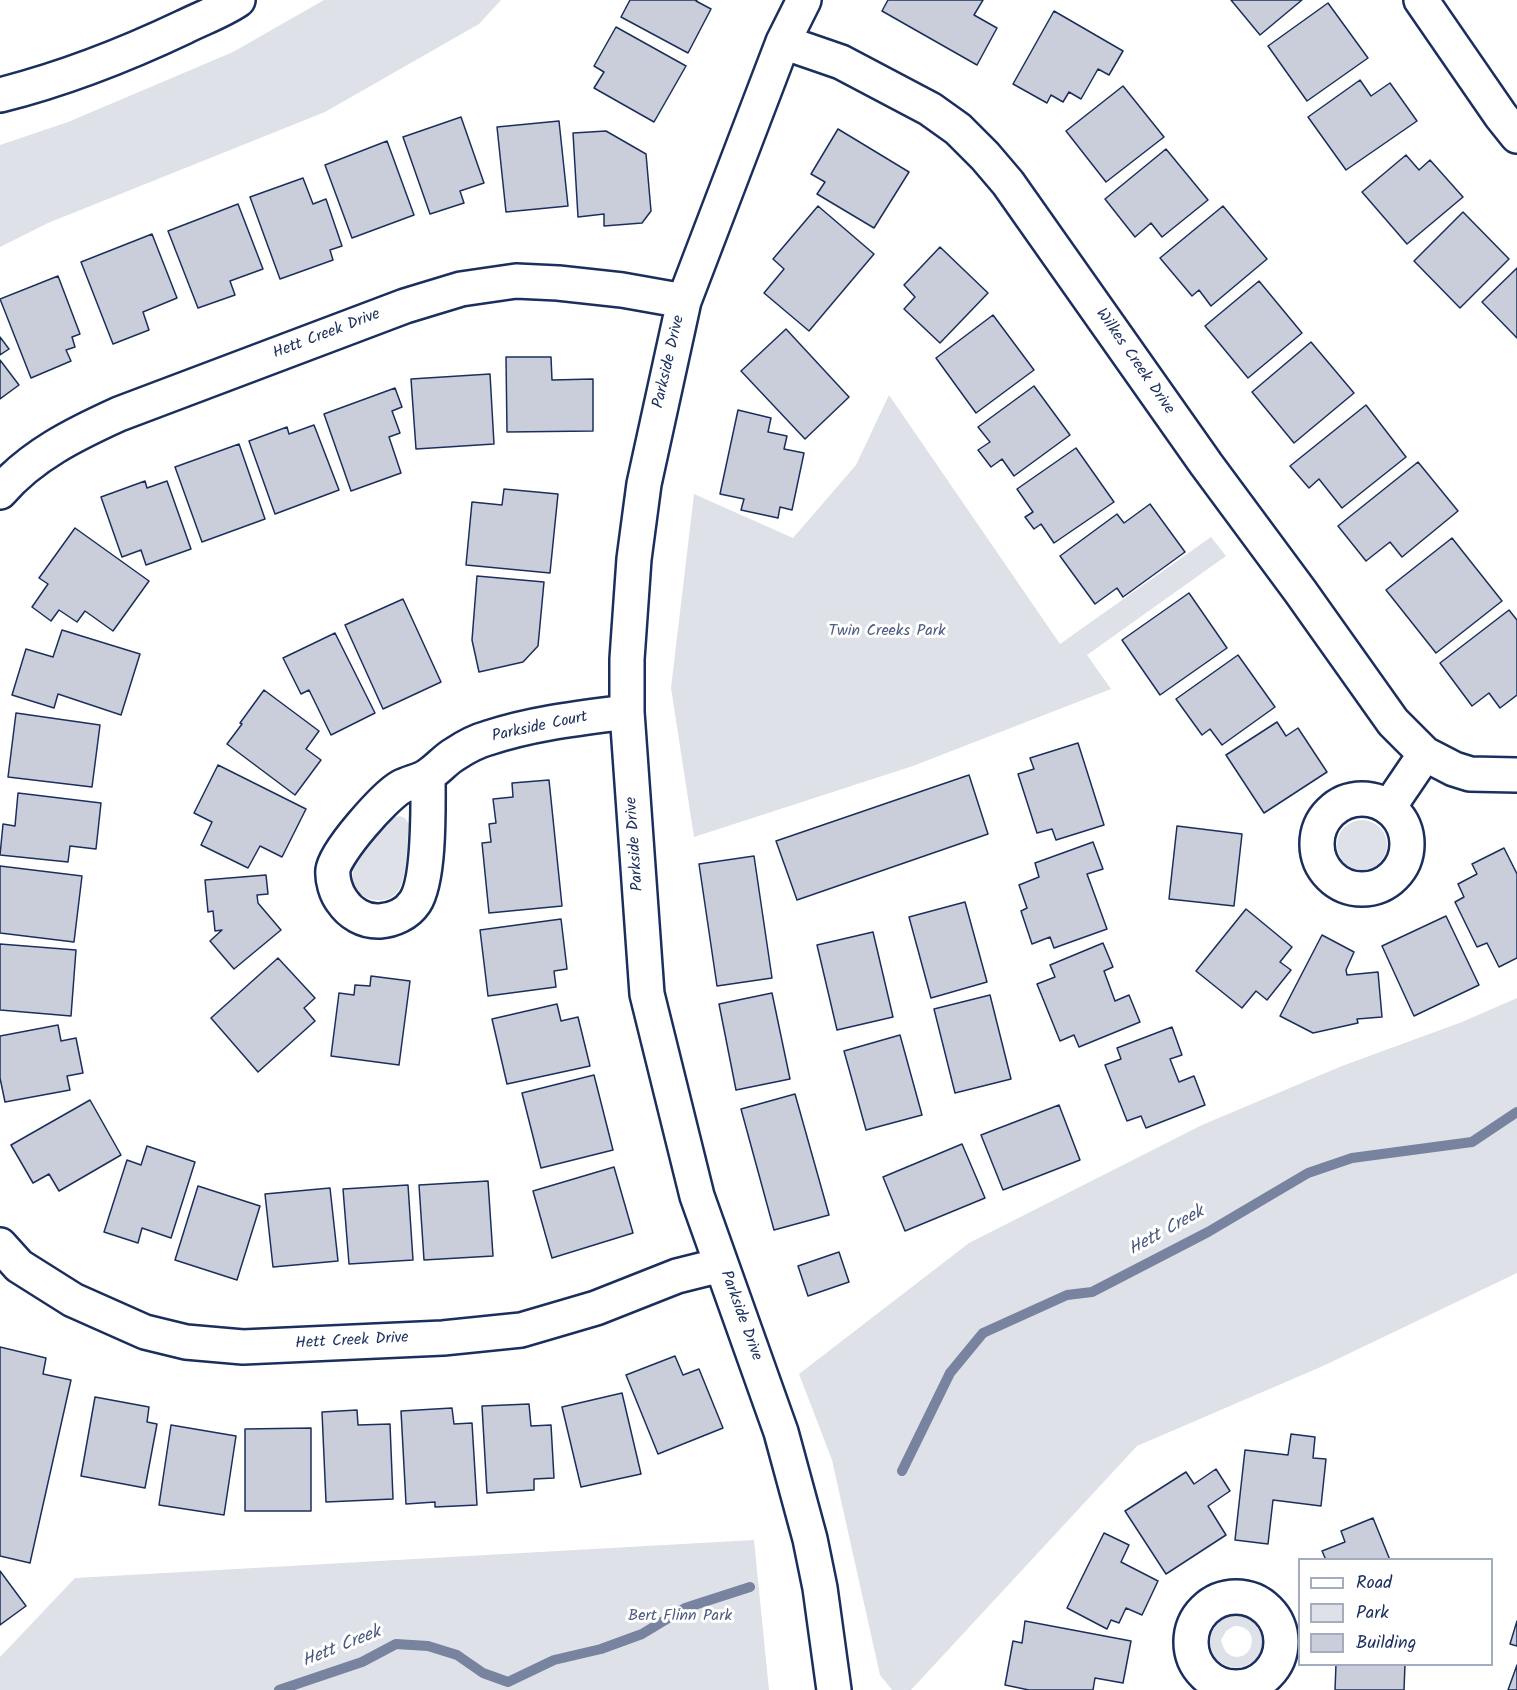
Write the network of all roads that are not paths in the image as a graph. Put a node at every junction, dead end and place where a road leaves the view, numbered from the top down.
1 (238, 0) edge
2 (804, 0) edge
3 (1421, 0) edge
4 (783, 42) junction
5 (0, 94) edge
6 (1517, 136) edge
7 (684, 301) junction
8 (0, 492) edge
9 (627, 712) junction
10 (1425, 754) junction
11 (1517, 775) edge
12 (428, 776) dead end
13 (1389, 807) dead end
14 (0, 1245) edge
15 (721, 1265) junction
16 (834, 1690) edge

1 - 5 street
2 - 4 street, Parkside Drive
3 - 6 street
4 - 7 street, Parkside Drive
4 - 10 street, Wilkes Creek Drive
7 - 8 street, Hett Creek Drive
7 - 9 street, Parkside Drive
9 - 12 street, Parkside Court
9 - 15 street, Parkside Drive
10 - 11 street, Wilkes Creek Drive
10 - 13 street
14 - 15 street, Hett Creek Drive
15 - 16 street, Parkside Drive

